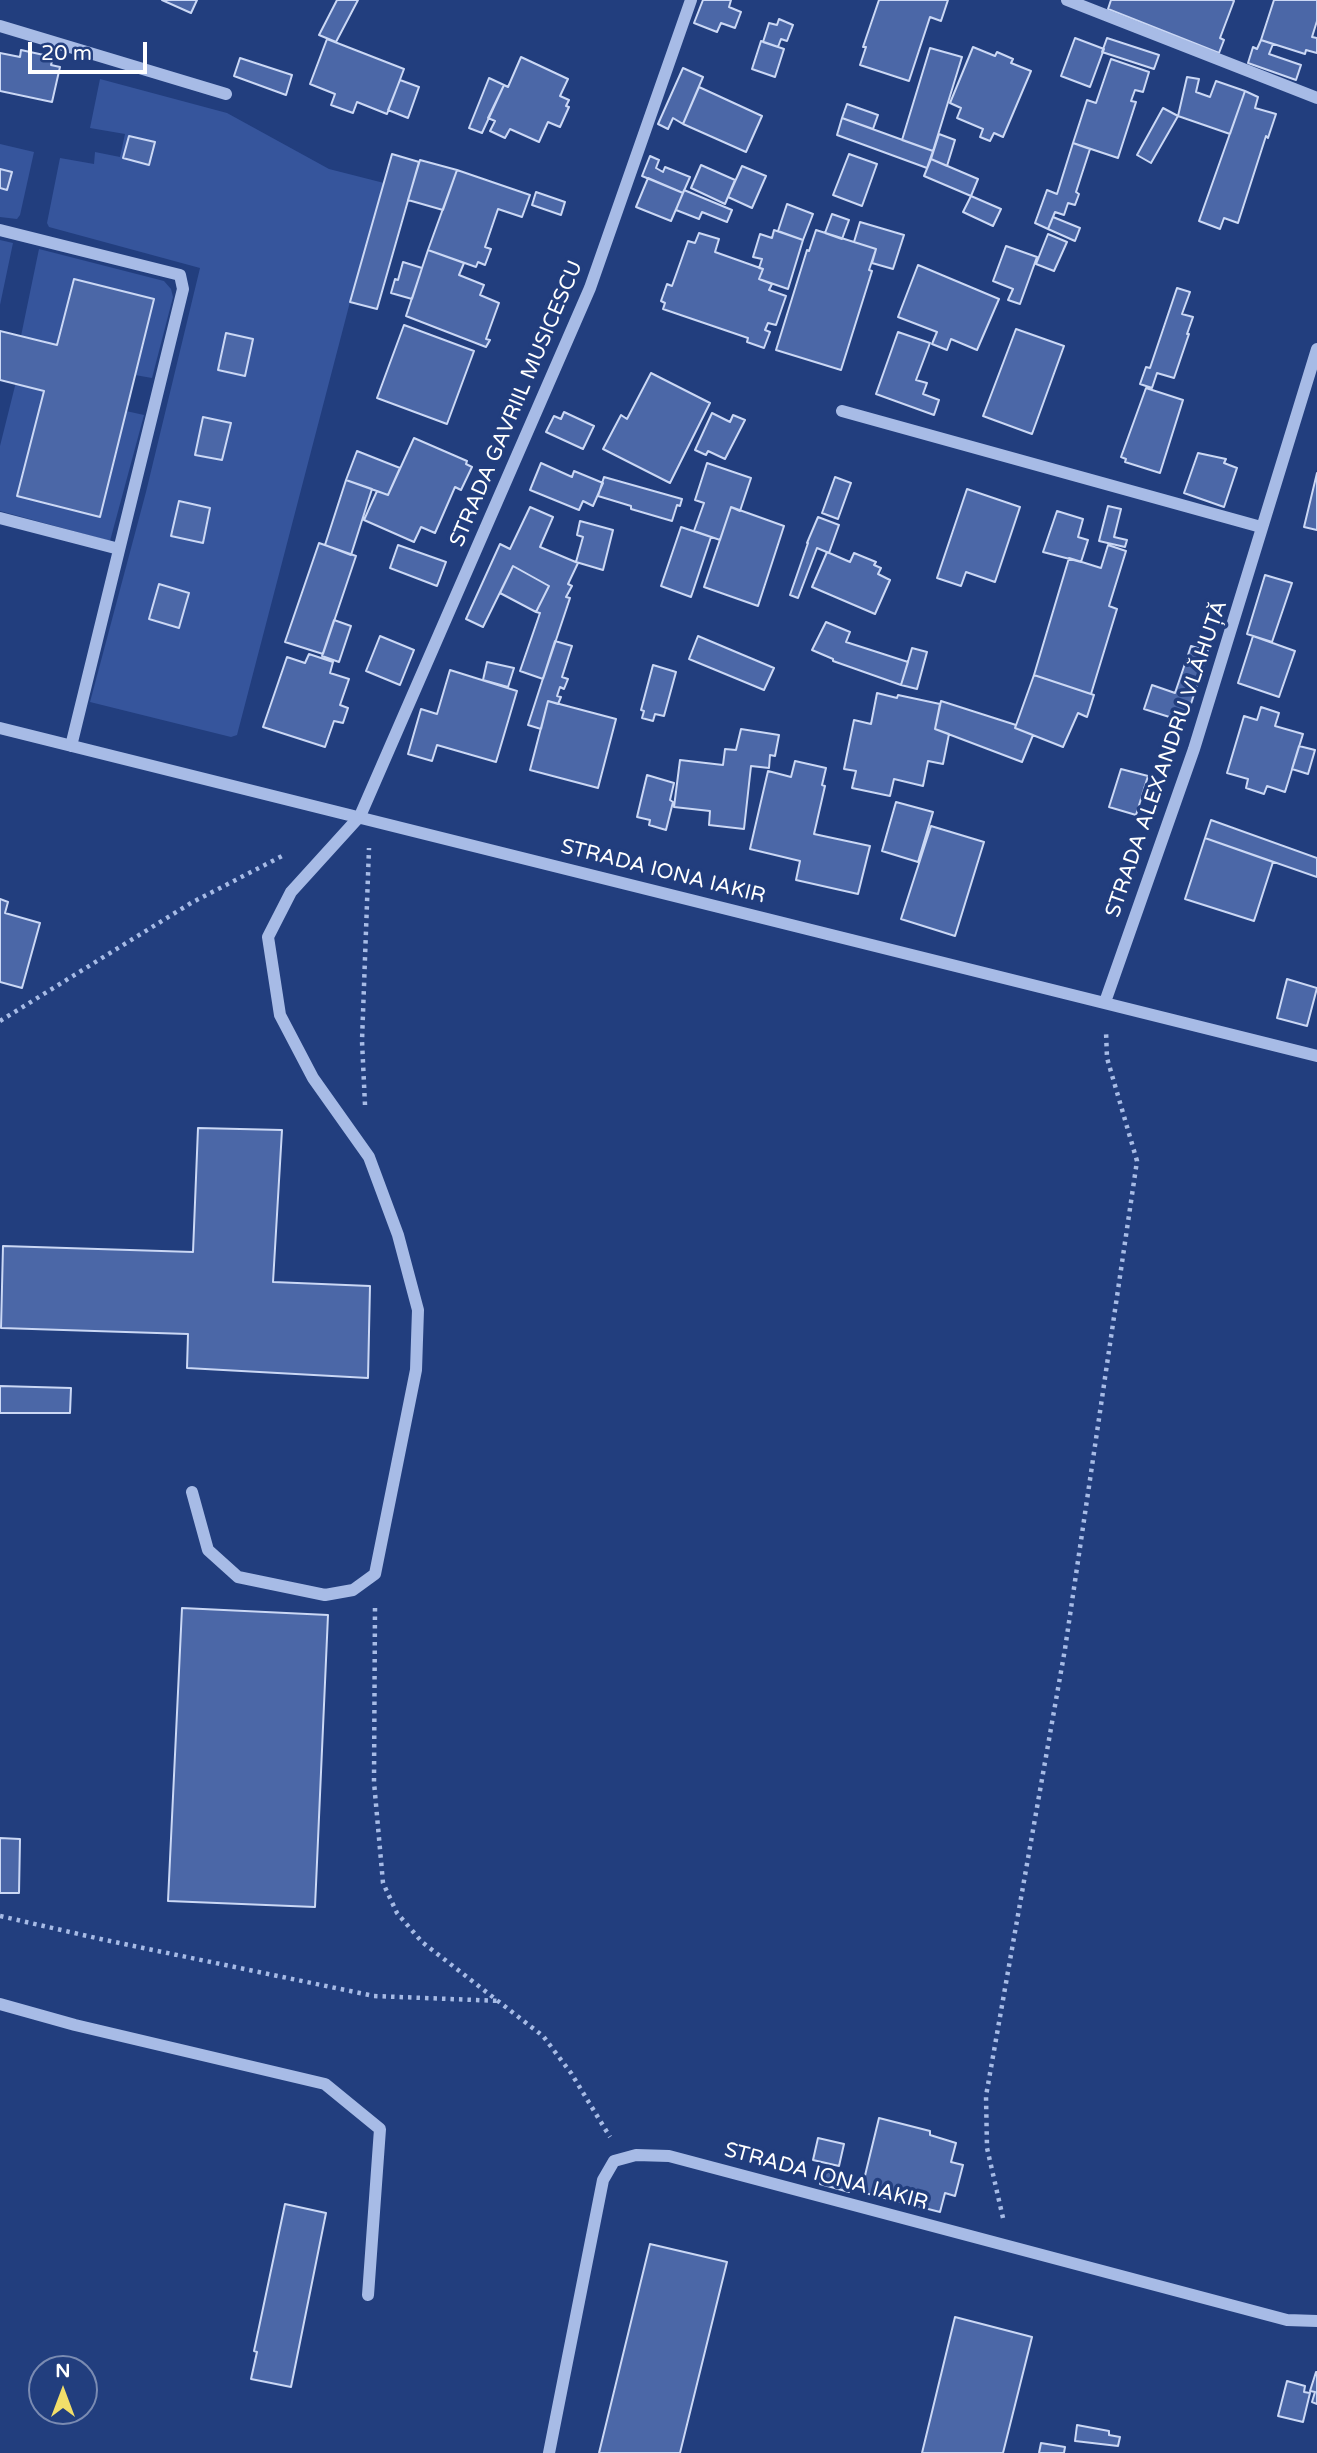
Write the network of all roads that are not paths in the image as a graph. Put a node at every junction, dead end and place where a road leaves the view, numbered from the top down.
1 (691, 0) edge
2 (1067, 0) edge
3 (0, 26) edge
4 (226, 94) dead end
5 (1317, 98) edge
6 (0, 230) edge
7 (1317, 349) edge
8 (842, 411) dead end
9 (0, 518) edge
10 (1261, 527) junction
11 (119, 549) junction
12 (0, 728) edge
13 (71, 746) junction
14 (364, 818) junction
15 (1105, 1002) junction
16 (1317, 1056) edge
17 (192, 1492) dead end
18 (0, 2004) edge
19 (368, 2295) dead end
20 (1317, 2321) edge
21 (549, 2453) edge

1 - 14 street, STRADA GAVRIIL MUSICESCU
2 - 5 street
3 - 4 street
6 - 11 street
7 - 10 street, STRADA ALEXANDRU VLĂHUȚĂ
8 - 10 street
9 - 11 street
10 - 15 street, STRADA ALEXANDRU VLĂHUȚĂ
11 - 13 street
12 - 13 street, STRADA IONA IAKIR
13 - 14 street, STRADA IONA IAKIR
14 - 15 street, STRADA IONA IAKIR
14 - 17 street, STRADA GAVRIIL MUSICESCU
15 - 16 street, STRADA IONA IAKIR
18 - 19 street
20 - 21 street, STRADA IONA IAKIR

